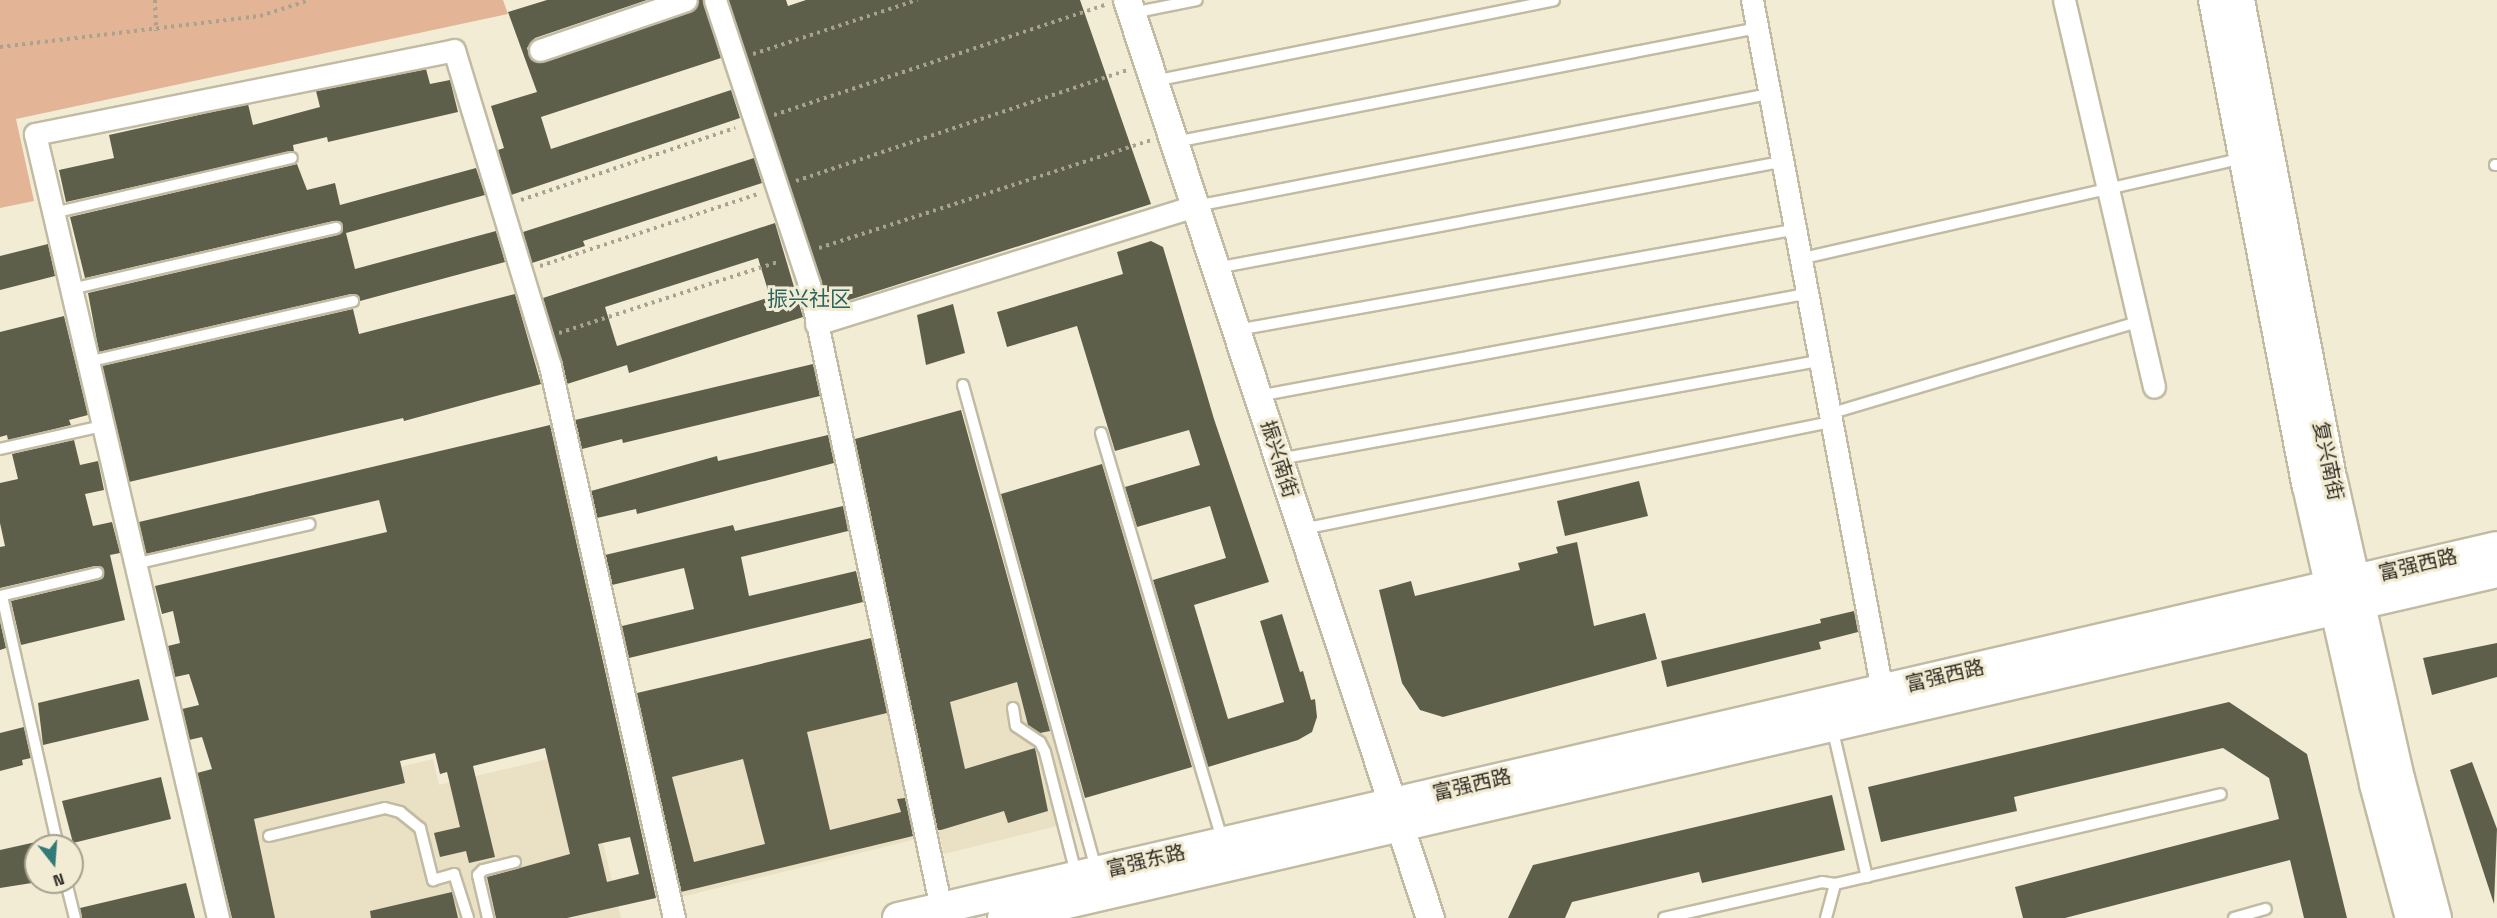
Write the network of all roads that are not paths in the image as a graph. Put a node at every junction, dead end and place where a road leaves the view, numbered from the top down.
1 (686, 0) edge
2 (715, 0) edge
3 (1197, 0) edge
4 (1554, 0) edge
5 (1752, 0) edge
6 (2064, 0) edge
7 (2214, 0) edge
8 (2239, 0) edge
9 (1123, 5) edge
10 (1757, 28) junction
11 (540, 50) dead end
12 (1151, 72) junction
13 (1769, 94) junction
14 (1173, 138) junction
15 (292, 158) dead end
16 (2244, 158) junction
17 (1781, 162) junction
18 (2106, 189) junction
19 (1196, 206) junction
20 (53, 213) junction
21 (336, 228) dead end
22 (1793, 230) junction
23 (1798, 259) junction
24 (1216, 268) junction
25 (70, 289) junction
26 (1805, 294) junction
27 (353, 301) dead end
28 (2138, 322) junction
29 (816, 324) junction
30 (1237, 330) junction
31 (1818, 361) junction
32 (87, 362) junction
33 (963, 385) dead end
34 (2154, 387) dead end
35 (1258, 396) junction
36 (1830, 418) junction
37 (102, 426) junction
38 (1101, 433) dead end
39 (0, 449) edge
40 (1279, 459) junction
41 (310, 524) dead end
42 (1303, 529) junction
43 (2497, 547) edge
44 (134, 564) junction
45 (2497, 572) edge
46 (97, 573) dead end
47 (2344, 595) junction
48 (1, 596) edge
49 (1882, 690) junction
50 (1013, 708) dead end
51 (1832, 726) junction
52 (2221, 794) dead end
53 (1396, 815) junction
54 (55, 834) edge
55 (269, 836) dead end
56 (1223, 843) junction
57 (515, 862) dead end
58 (1087, 874) junction
59 (1867, 877) junction
60 (1835, 884) junction
61 (69, 894) edge
62 (942, 908) junction
63 (2266, 909) dead end
64 (75, 918) edge
65 (218, 918) edge
66 (468, 918) edge
67 (488, 918) edge
68 (674, 918) edge
69 (898, 918) edge
70 (1003, 918) edge
71 (1430, 918) edge
72 (1664, 918) edge
73 (1826, 918) edge
74 (2234, 918) edge
75 (2411, 918) edge
76 (2436, 918) edge

1 - 11 street
2 - 29 street
3 - 9 lane
4 - 12 lane
5 - 10 street
6 - 18 street
7 - 16 main road, 复兴南街
8 - 47 main road, 复兴南街
9 - 12 street, 振兴南街
10 - 13 street
10 - 14 lane
12 - 14 street, 振兴南街
13 - 17 street
13 - 19 lane
14 - 19 street, 振兴南街
15 - 20 lane
16 - 18 lane
16 - 47 main road, 复兴南街
17 - 22 street
17 - 24 lane
18 - 23 lane
18 - 28 street
19 - 24 street, 振兴南街
19 - 29 street
20 - 25 street
20 - 68 street
21 - 25 lane
22 - 23 street
22 - 30 lane
23 - 26 street
24 - 30 street, 振兴南街
25 - 32 street
26 - 31 street
26 - 35 lane
27 - 32 lane
28 - 34 street
28 - 36 lane
29 - 62 street
30 - 35 street, 振兴南街
31 - 36 street
31 - 40 lane
32 - 37 street
33 - 58 lane
35 - 40 street, 振兴南街
36 - 42 lane
36 - 49 street
37 - 39 lane
37 - 44 street
38 - 56 lane
40 - 42 street, 振兴南街
41 - 44 lane
42 - 53 street, 振兴南街
43 - 47 main road, 富强西路
44 - 65 street
45 - 47 main road, 富强西路
46 - 48 lane
47 - 49 main road, 富强西路
47 - 51 main road, 富强西路
47 - 75 main road, 复兴南街
47 - 76 main road, 复兴南街
48 - 54 lane
49 - 53 main road, 富强西路
50 - 58 lane
51 - 53 main road, 富强西路
51 - 59 lane
52 - 59 lane
53 - 56 main road, 富强东路
53 - 70 main road, 富强东路
53 - 71 street, 振兴南街
55 - 66 lane
56 - 58 main road, 富强东路
57 - 67 lane
58 - 62 main road, 富强东路
59 - 60 lane
60 - 72 lane
60 - 73 lane
61 - 64 lane
62 - 69 main road, 富强东路
63 - 74 lane

